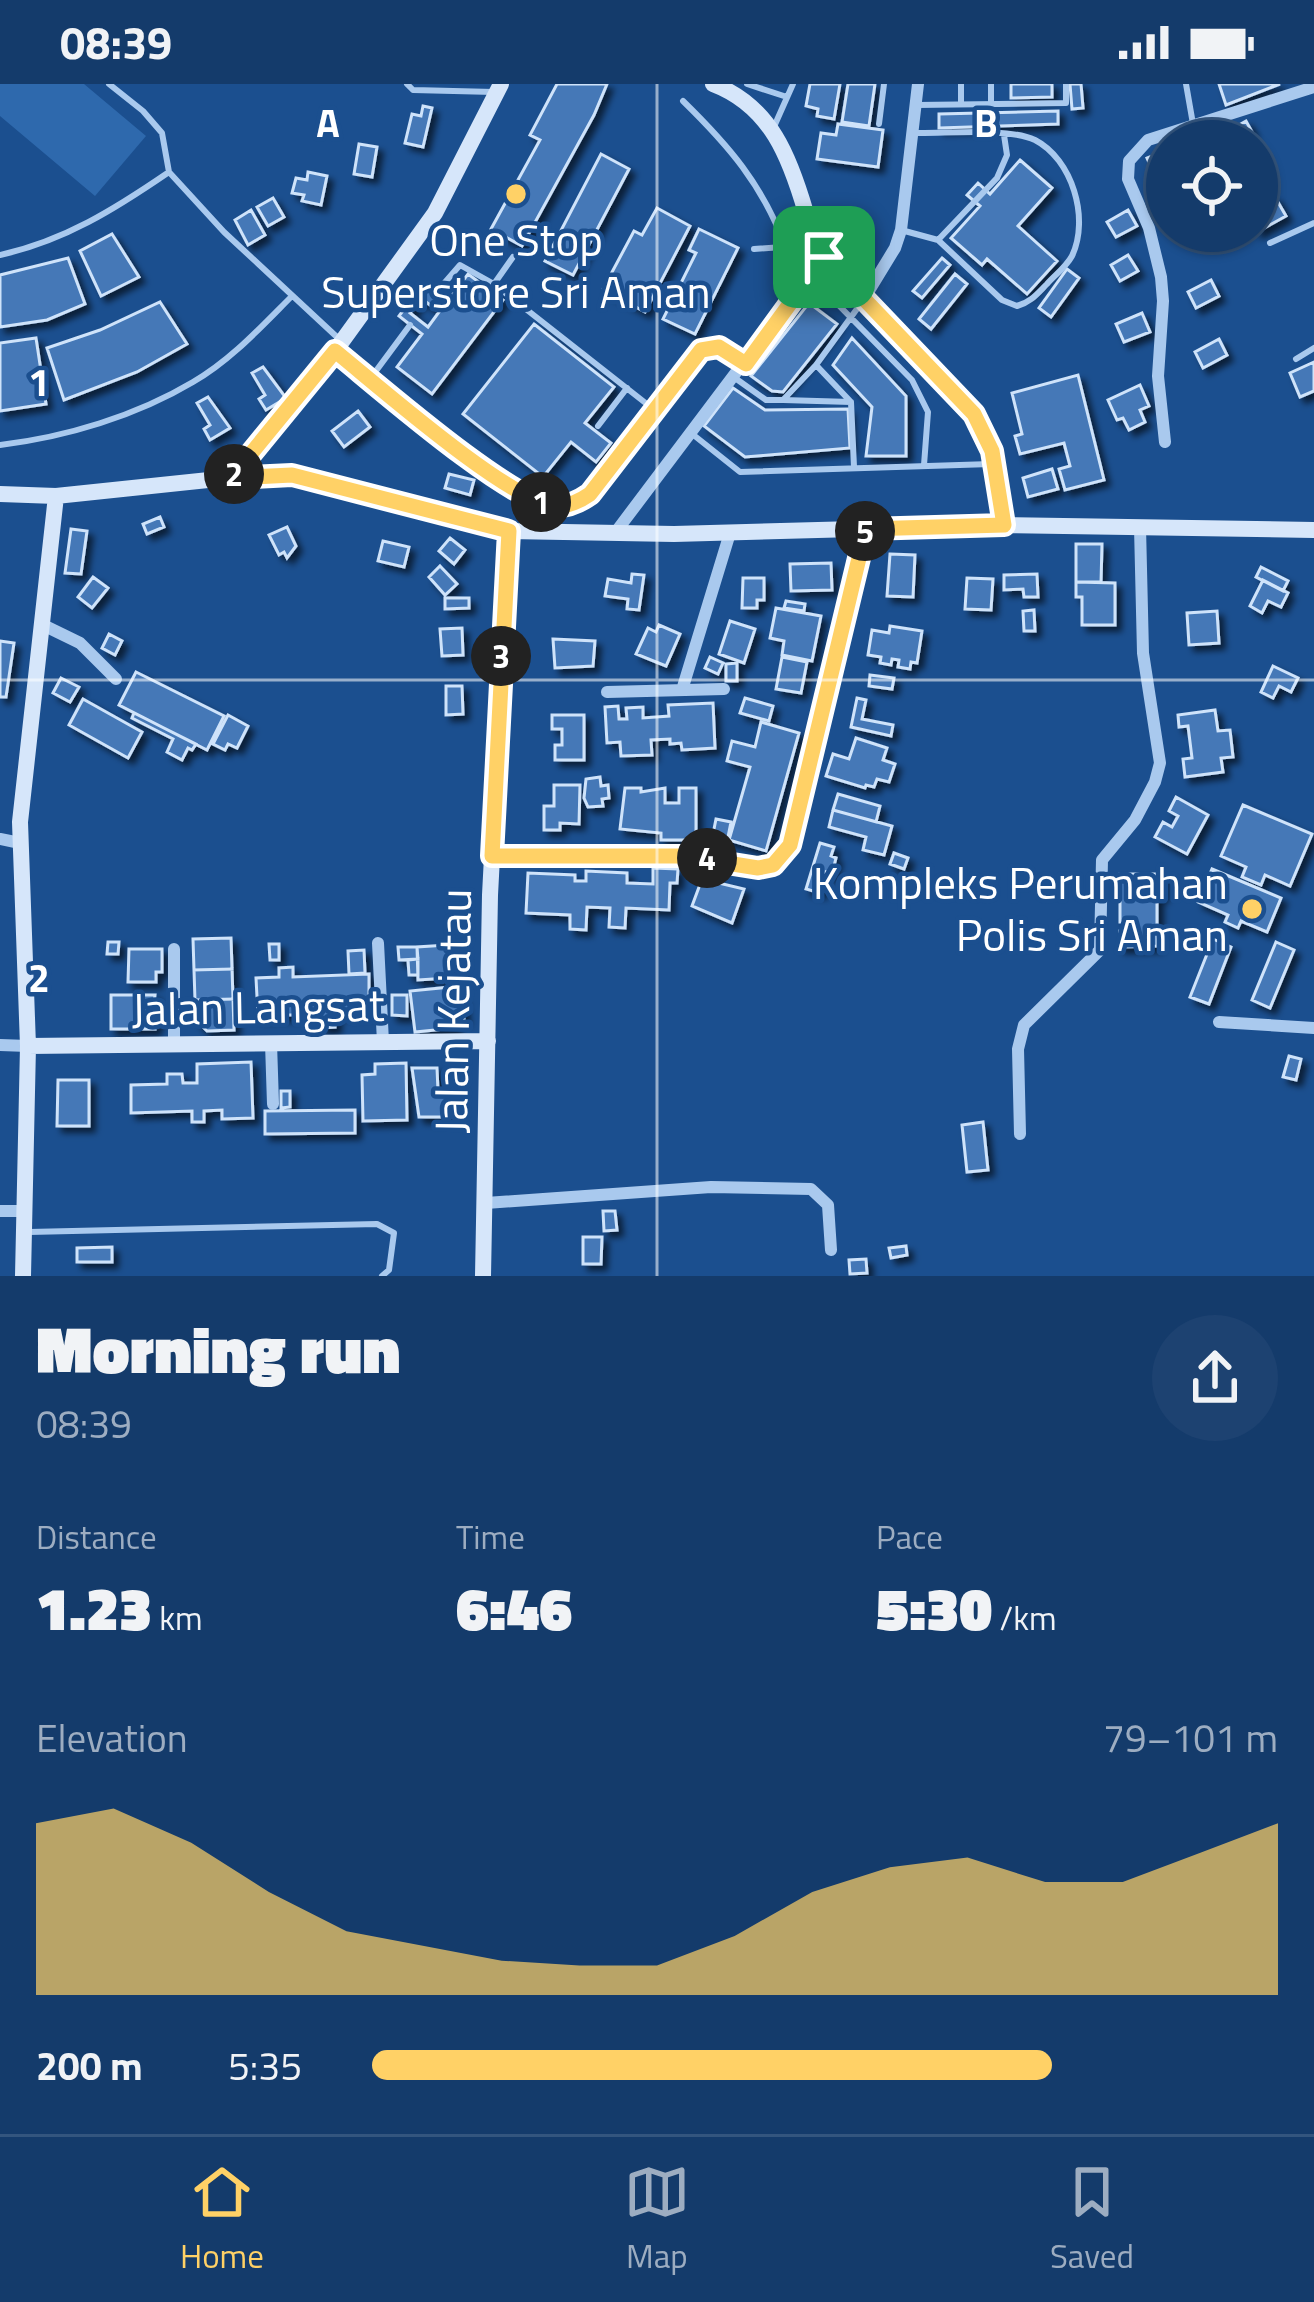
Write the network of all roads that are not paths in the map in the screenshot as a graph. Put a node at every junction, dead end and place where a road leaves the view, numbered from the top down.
1 (109, 84) edge
2 (407, 84) edge
3 (747, 84) edge
4 (793, 84) edge
5 (884, 84) edge
6 (917, 84) edge
7 (961, 84) edge
8 (991, 84) edge
9 (1066, 84) edge
10 (1186, 84) edge
11 (722, 86) edge
12 (1314, 87) edge
13 (439, 88) edge
14 (499, 88) edge
15 (461, 89) edge
16 (788, 98) junction
17 (683, 100) dead end
18 (991, 104) junction
19 (916, 105) junction
20 (961, 105) junction
21 (1191, 120) edge
22 (1205, 120) edge
23 (879, 124) dead end
24 (773, 128) junction
25 (913, 134) junction
26 (1004, 135) junction
27 (1146, 142) edge
28 (169, 172) junction
29 (1314, 223) edge
30 (1146, 228) edge
31 (901, 230) junction
32 (1278, 239) edge
33 (938, 240) junction
34 (785, 246) junction
35 (754, 249) dead end
36 (818, 251) junction
37 (1153, 252) edge
38 (0, 255) edge
39 (513, 257) dead end
40 (810, 276) junction
41 (494, 284) junction
42 (434, 295) dead end
43 (291, 297) junction
44 (858, 310) junction
45 (410, 325) dead end
46 (338, 346) junction
47 (1314, 348) edge
48 (1296, 359) dead end
49 (746, 364) junction
50 (816, 365) junction
51 (735, 378) junction
52 (370, 379) junction
53 (627, 388) junction
54 (783, 400) junction
55 (851, 402) junction
56 (657, 412) junction
57 (598, 426) dead end
58 (691, 433) junction
59 (1165, 442) dead end
60 (0, 446) edge
61 (994, 464) junction
62 (924, 465) junction
63 (854, 467) junction
64 (231, 478) junction
65 (0, 494) edge
66 (56, 496) junction
67 (1004, 525) junction
68 (1141, 527) junction
69 (866, 529) junction
70 (1314, 530) edge
71 (509, 531) junction
72 (615, 533) junction
73 (730, 533) junction
74 (41, 624) junction
75 (116, 679) dead end
76 (724, 688) dead end
77 (682, 691) junction
78 (607, 692) dead end
79 (0, 839) edge
80 (20, 843) junction
81 (492, 856) junction
82 (378, 944) dead end
83 (174, 949) dead end
84 (1220, 1022) dead end
85 (1314, 1028) edge
86 (488, 1041) junction
87 (383, 1042) junction
88 (271, 1043) junction
89 (174, 1044) junction
90 (0, 1045) edge
91 (28, 1046) junction
92 (273, 1104) dead end
93 (1020, 1134) dead end
94 (486, 1203) junction
95 (25, 1210) junction
96 (0, 1211) edge
97 (25, 1232) junction
98 (831, 1250) dead end
99 (23, 1276) edge
100 (382, 1276) edge
101 (483, 1276) edge

1 - 28 lane
2 - 13 lane
3 - 16 lane
4 - 16 lane
5 - 23 lane
6 - 19 street
7 - 20 lane
8 - 18 lane
9 - 18 lane
10 - 21 lane
11 - 24 street
12 - 22 street
13 - 15 lane
14 - 15 lane
14 - 46 street
16 - 24 lane
17 - 34 lane
18 - 20 lane
19 - 20 lane
19 - 25 street
24 - 36 street
25 - 26 lane
25 - 31 street
26 - 33 lane
26 - 33 lane
27 - 30 street
28 - 38 lane
28 - 43 lane
29 - 32 lane
31 - 33 lane
31 - 44 street
34 - 35 lane
34 - 36 lane
36 - 40 street
36 - 44 street
37 - 59 street
39 - 41 lane
40 - 44 lane
40 - 49 street
41 - 42 lane
41 - 53 lane
43 - 46 lane
43 - 60 lane
44 - 50 lane
44 - 61 street
44 - 62 lane
45 - 52 lane
46 - 52 lane
46 - 64 street
47 - 48 lane
49 - 51 street
49 - 56 lane
50 - 54 lane
50 - 55 lane
51 - 54 lane
51 - 58 street
52 - 56 lane
53 - 56 lane
53 - 57 lane
54 - 55 lane
55 - 63 lane
58 - 63 lane
58 - 72 street
61 - 62 lane
61 - 67 street
62 - 63 lane
64 - 66 street
64 - 71 street
65 - 66 street
66 - 74 street
67 - 68 street
67 - 69 street
68 - 70 street
68 - 93 street
69 - 73 street
69 - 81 street
71 - 72 street
71 - 81 street, Jalan Kejatau
72 - 73 street
73 - 77 street
74 - 75 street
74 - 80 street
76 - 77 street
77 - 78 street
79 - 80 street
80 - 91 street
81 - 86 street, Jalan Kejatau
82 - 87 street
83 - 89 street
84 - 85 street
86 - 87 street, Jalan Langsat
86 - 94 street, Jalan Kejatau
87 - 88 street, Jalan Langsat
88 - 89 street, Jalan Langsat
88 - 92 street
89 - 91 street, Jalan Langsat
90 - 91 street
91 - 95 street
94 - 98 street
94 - 101 street, Jalan Kejatau
95 - 96 street
95 - 97 street
97 - 99 street
97 - 100 lane

